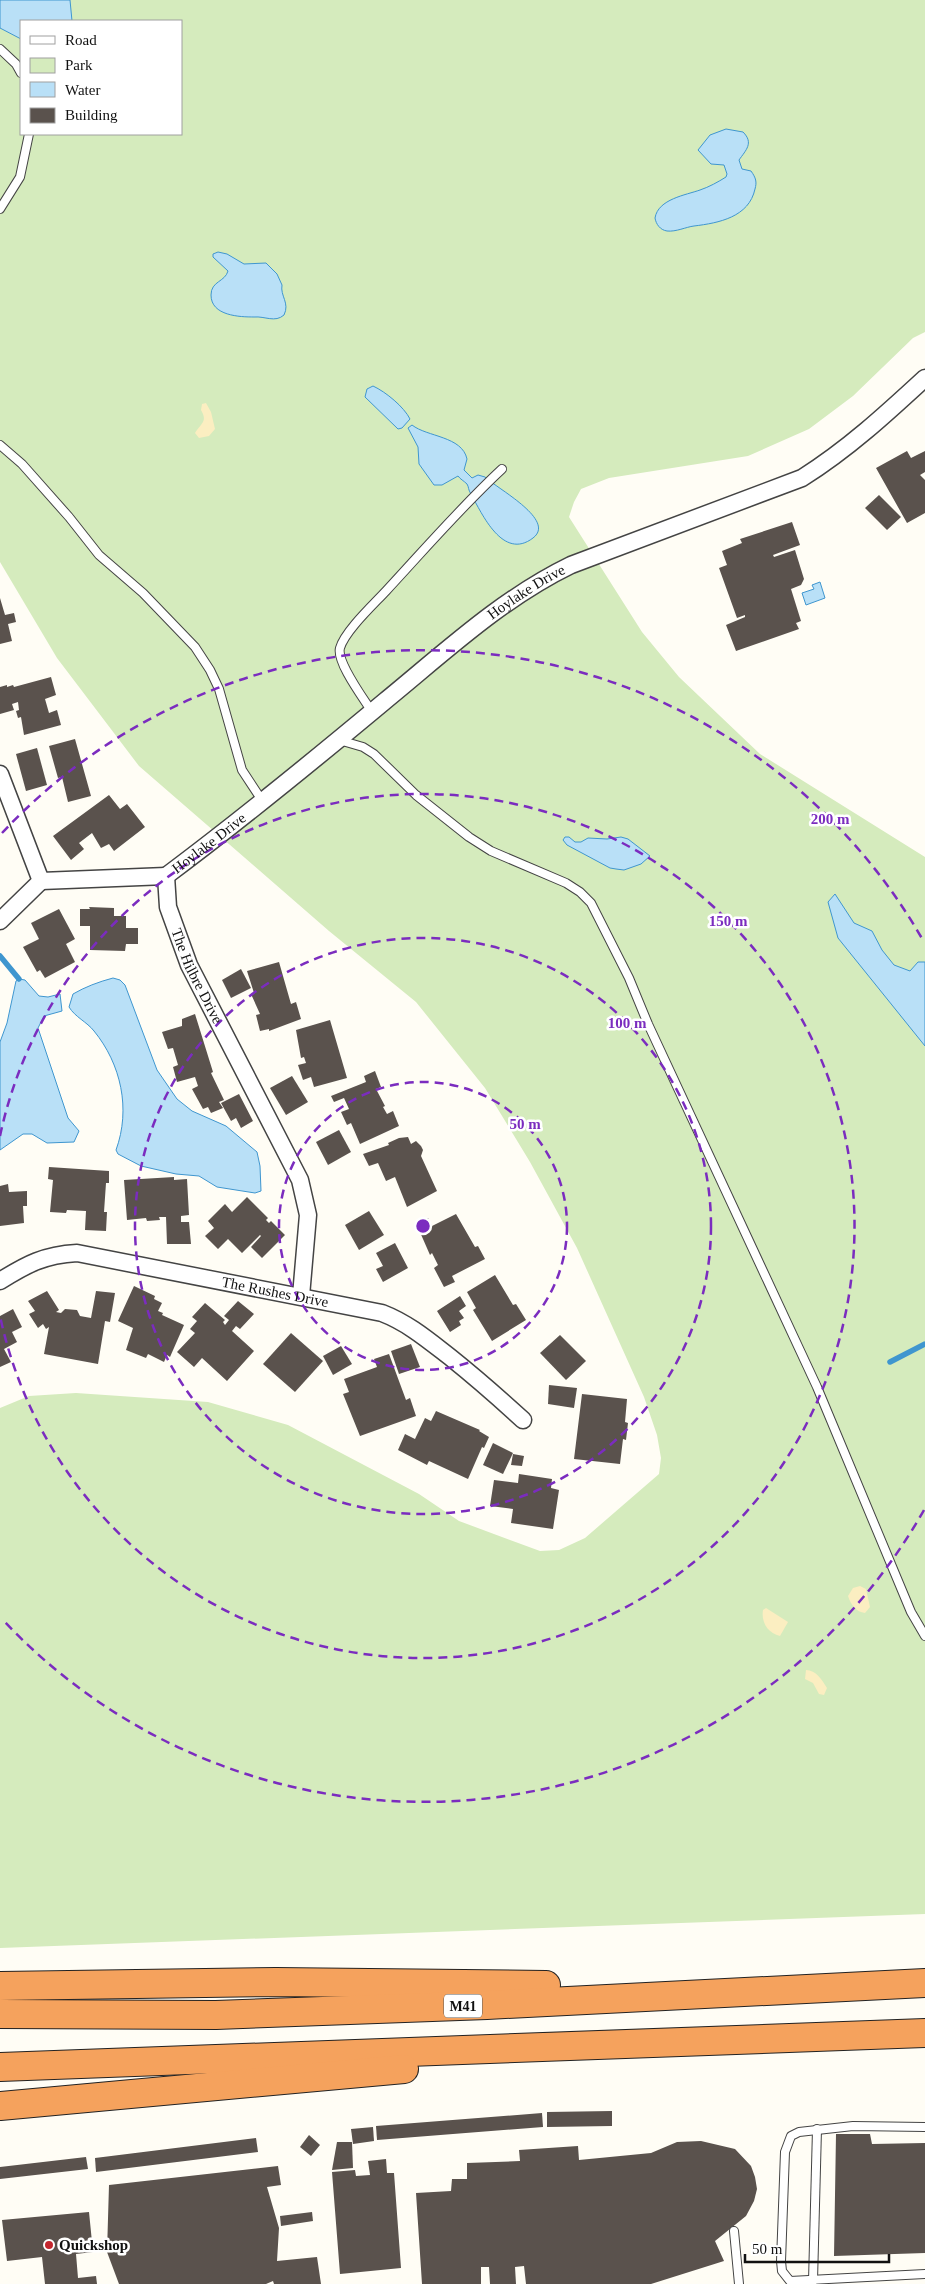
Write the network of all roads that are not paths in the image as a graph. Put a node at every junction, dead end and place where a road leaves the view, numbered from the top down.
1 (0, 48) edge
2 (20, 72) edge
3 (29, 135) edge
4 (0, 209) edge
5 (925, 378) edge
6 (0, 445) edge
7 (502, 469) dead end
8 (372, 712) junction
9 (339, 740) junction
10 (0, 774) edge
11 (263, 802) junction
12 (166, 876) junction
13 (41, 881) junction
14 (0, 921) edge
15 (0, 1281) edge
16 (301, 1296) junction
17 (523, 1420) dead end
18 (925, 1636) edge
19 (925, 1983) edge
20 (0, 1986) edge
21 (820, 1988) junction
22 (0, 2014) edge
23 (925, 2033) edge
24 (699, 2042) junction
25 (0, 2067) edge
26 (0, 2106) edge
27 (925, 2127) edge
28 (817, 2130) junction
29 (734, 2231) dead end
30 (925, 2274) edge
31 (813, 2281) junction
32 (800, 2283) edge
33 (739, 2284) edge

1 - 2 lane
3 - 4 lane
5 - 8 street, Hoylake Drive
6 - 11 lane
7 - 8 lane
8 - 9 street, Hoylake Drive
9 - 11 street, Hoylake Drive
9 - 18 lane
10 - 13 street
11 - 12 street, Hoylake Drive
12 - 13 street
12 - 16 street, The Hilbre Drive
13 - 14 street
15 - 16 street, The Rushes Drive
16 - 17 street, The Rushes Drive
19 - 21 highway, M41
20 - 21 highway
21 - 22 highway, M41
23 - 24 highway
24 - 25 highway
24 - 26 highway
27 - 28 lane
28 - 31 lane
28 - 32 lane
29 - 33 lane
30 - 31 lane
31 - 32 lane

